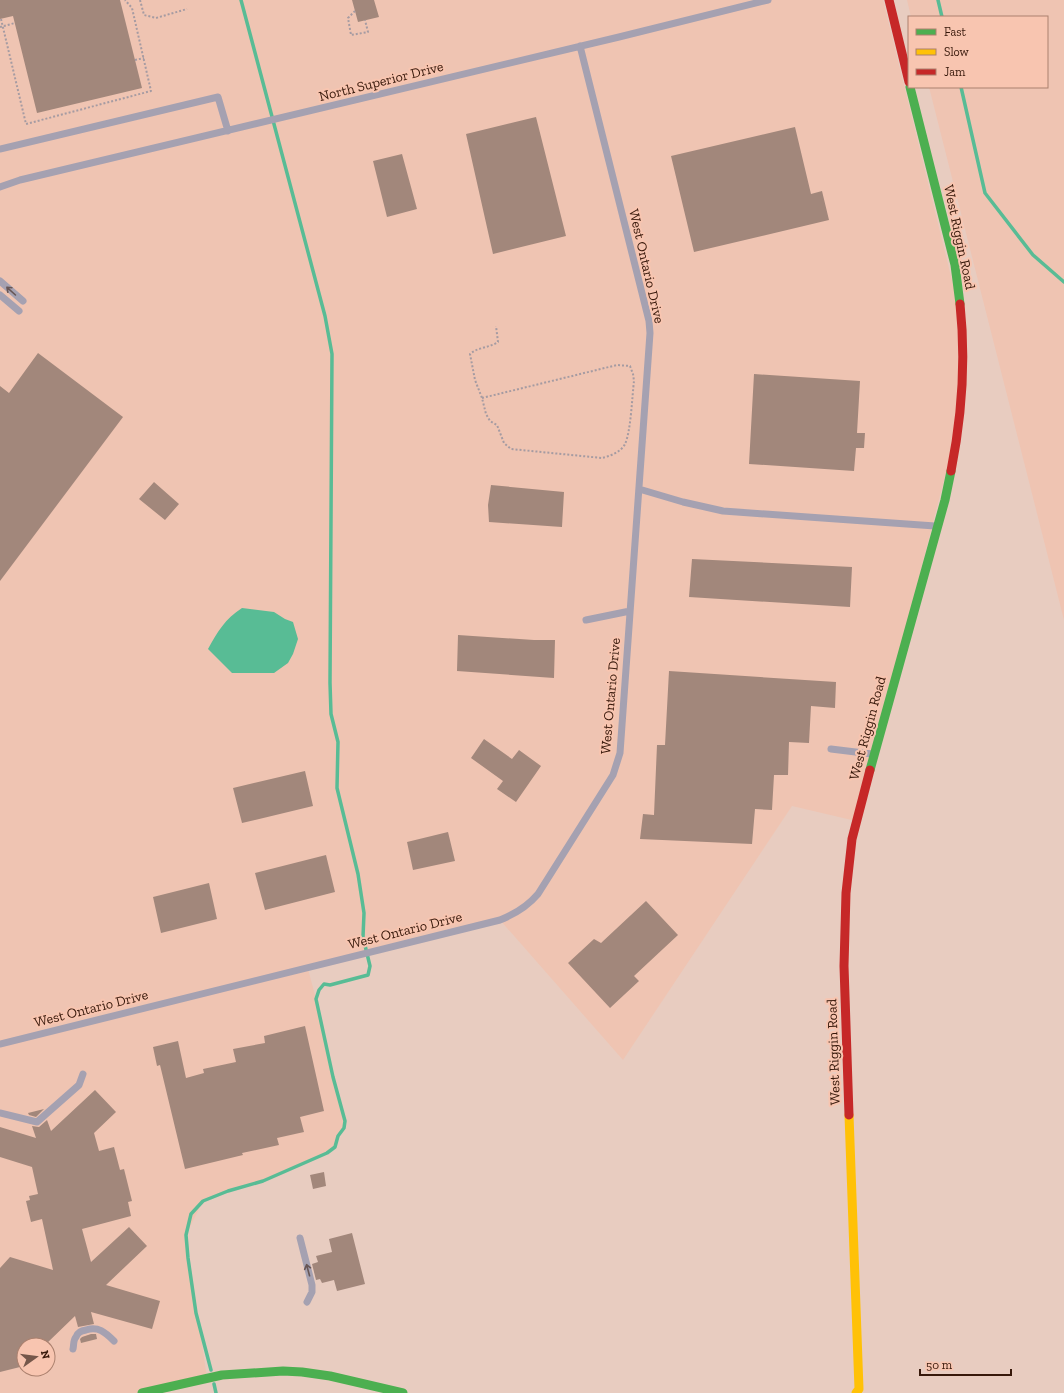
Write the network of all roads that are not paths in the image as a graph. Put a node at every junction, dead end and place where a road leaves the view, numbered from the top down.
1 (768, 0) edge
2 (888, 0) edge
3 (580, 46) junction
4 (908, 78) edge
5 (910, 88) edge
6 (228, 131) junction
7 (0, 149) edge
8 (0, 187) edge
9 (0, 281) edge
10 (0, 295) edge
11 (23, 301) dead end
12 (19, 311) dead end
13 (639, 489) junction
14 (937, 526) junction
15 (630, 611) junction
16 (586, 620) dead end
17 (831, 749) dead end
18 (874, 754) junction
19 (0, 1044) edge
20 (83, 1074) dead end
21 (0, 1114) edge
22 (300, 1238) dead end
23 (307, 1302) dead end
24 (114, 1340) dead end
25 (73, 1349) dead end
26 (859, 1392) edge
27 (142, 1393) edge
28 (404, 1393) edge

1 - 3 lane, North Superior Drive
2 - 4 street
3 - 6 lane, North Superior Drive
3 - 13 lane, West Ontario Drive
5 - 14 street, West Riggin Road
6 - 7 lane
6 - 8 lane, North Superior Drive
11 -> 9 lane
10 - 12 lane
13 - 14 lane
13 - 15 lane, West Ontario Drive
14 - 18 street, West Riggin Road
15 - 16 lane
15 - 19 lane, West Ontario Drive
17 - 18 lane
18 - 26 street, West Riggin Road
20 - 21 lane
23 -> 22 lane
24 - 25 lane
27 - 28 street

